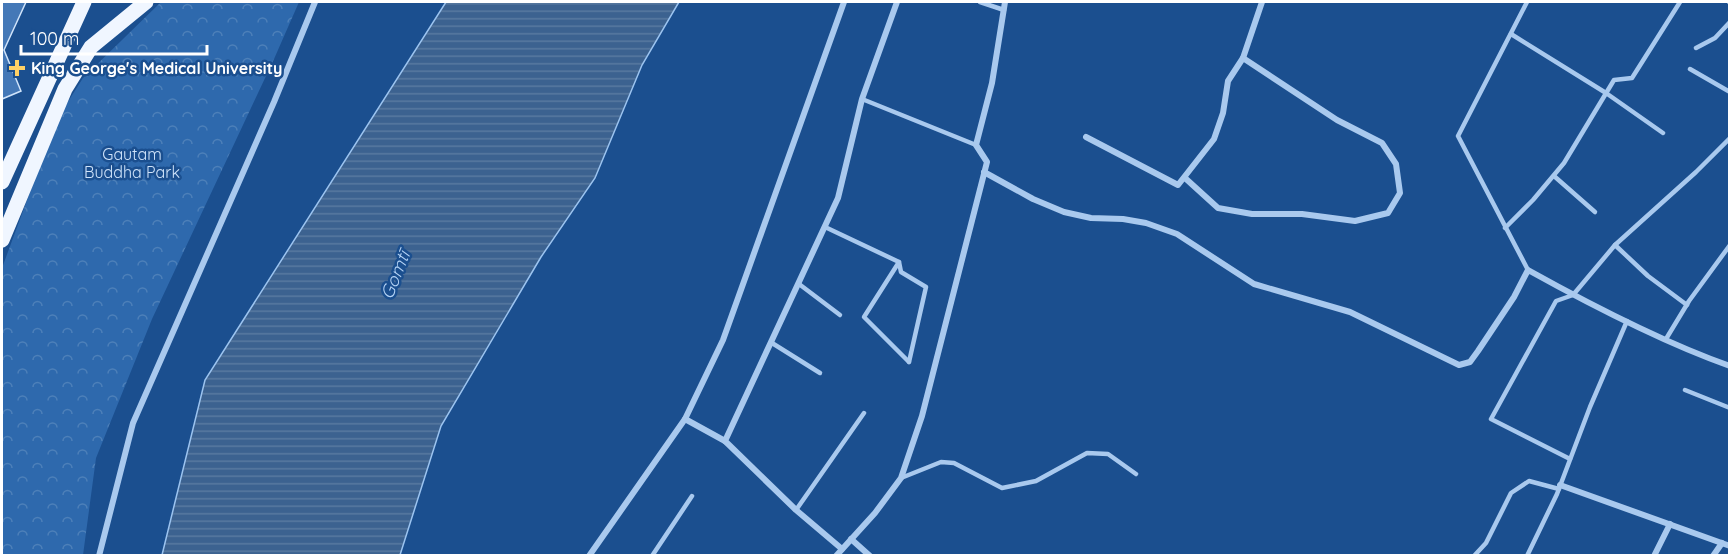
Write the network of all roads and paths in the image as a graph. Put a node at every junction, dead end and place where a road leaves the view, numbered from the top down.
1 (84, 2) edge
2 (146, 2) edge
3 (315, 2) edge
4 (844, 2) edge
5 (897, 2) edge
6 (980, 2) edge
7 (1005, 2) edge
8 (1262, 2) edge
9 (1527, 2) edge
10 (1680, 2) edge
11 (1004, 10) junction
12 (1730, 22) edge
13 (1510, 34) junction
14 (68, 36) junction
15 (91, 47) junction
16 (1696, 48) dead end
17 (1243, 58) junction
18 (1690, 69) dead end
19 (1730, 92) edge
20 (1606, 93) junction
21 (862, 99) junction
22 (1663, 134) dead end
23 (1086, 137) dead end
24 (1730, 138) edge
25 (976, 144) junction
26 (984, 172) junction
27 (1554, 176) junction
28 (1185, 178) junction
29 (2, 182) edge
30 (1595, 212) dead end
31 (825, 227) junction
32 (1505, 228) junction
33 (2, 240) edge
34 (1615, 245) junction
35 (1730, 245) edge
36 (899, 262) junction
37 (1528, 270) junction
38 (799, 284) junction
39 (1573, 295) junction
40 (1687, 304) junction
41 (840, 315) dead end
42 (1627, 321) junction
43 (1666, 339) junction
44 (772, 343) junction
45 (1730, 366) edge
46 (820, 373) dead end
47 (1685, 390) dead end
48 (1730, 408) edge
49 (864, 413) dead end
50 (685, 419) junction
51 (725, 441) junction
52 (1570, 459) junction
53 (1136, 474) dead end
54 (901, 478) junction
55 (1560, 487) junction
56 (692, 496) dead end
57 (796, 510) junction
58 (1670, 524) junction
59 (851, 539) junction
60 (1722, 543) junction
61 (1730, 546) edge
62 (842, 549) junction
63 (99, 555) edge
64 (589, 555) edge
65 (652, 555) edge
66 (836, 555) edge
67 (870, 555) edge
68 (1474, 555) edge
69 (1527, 555) edge
70 (1654, 555) edge
71 (1713, 555) edge

1 - 14 main road
2 - 15 main road
3 - 63 street
4 - 50 street
5 - 21 street
6 - 11 lane
7 - 11 street
8 - 17 street
9 - 13 lane
10 - 20 lane
11 - 25 street
12 - 16 lane
13 - 20 lane
13 - 32 lane
14 - 15 main road
14 - 29 main road
15 - 33 main road
17 - 28 street
17 - 28 street
18 - 19 lane
20 - 22 lane
20 - 27 lane
21 - 25 lane
21 - 31 street
23 - 28 street
24 - 34 lane
25 - 26 street
26 - 37 street
26 - 54 street
27 - 30 lane
27 - 32 lane
31 - 36 lane
31 - 38 street
32 - 37 lane
34 - 39 lane
34 - 40 lane
35 - 40 lane
36 - 36 lane
37 - 39 street
38 - 41 lane
38 - 44 street
39 - 42 street
39 - 52 lane
40 - 43 lane
42 - 43 street
42 - 52 lane
43 - 45 street
44 - 46 lane
44 - 51 street
47 - 48 lane
49 - 57 lane
50 - 51 street
50 - 64 street
51 - 57 street
52 - 55 lane
53 - 54 lane
54 - 59 street
55 - 58 street
55 - 68 lane
55 - 69 lane
56 - 65 lane
57 - 62 street
58 - 60 street
58 - 70 street
59 - 62 street
59 - 67 street
60 - 61 street
60 - 71 street
62 - 66 street

